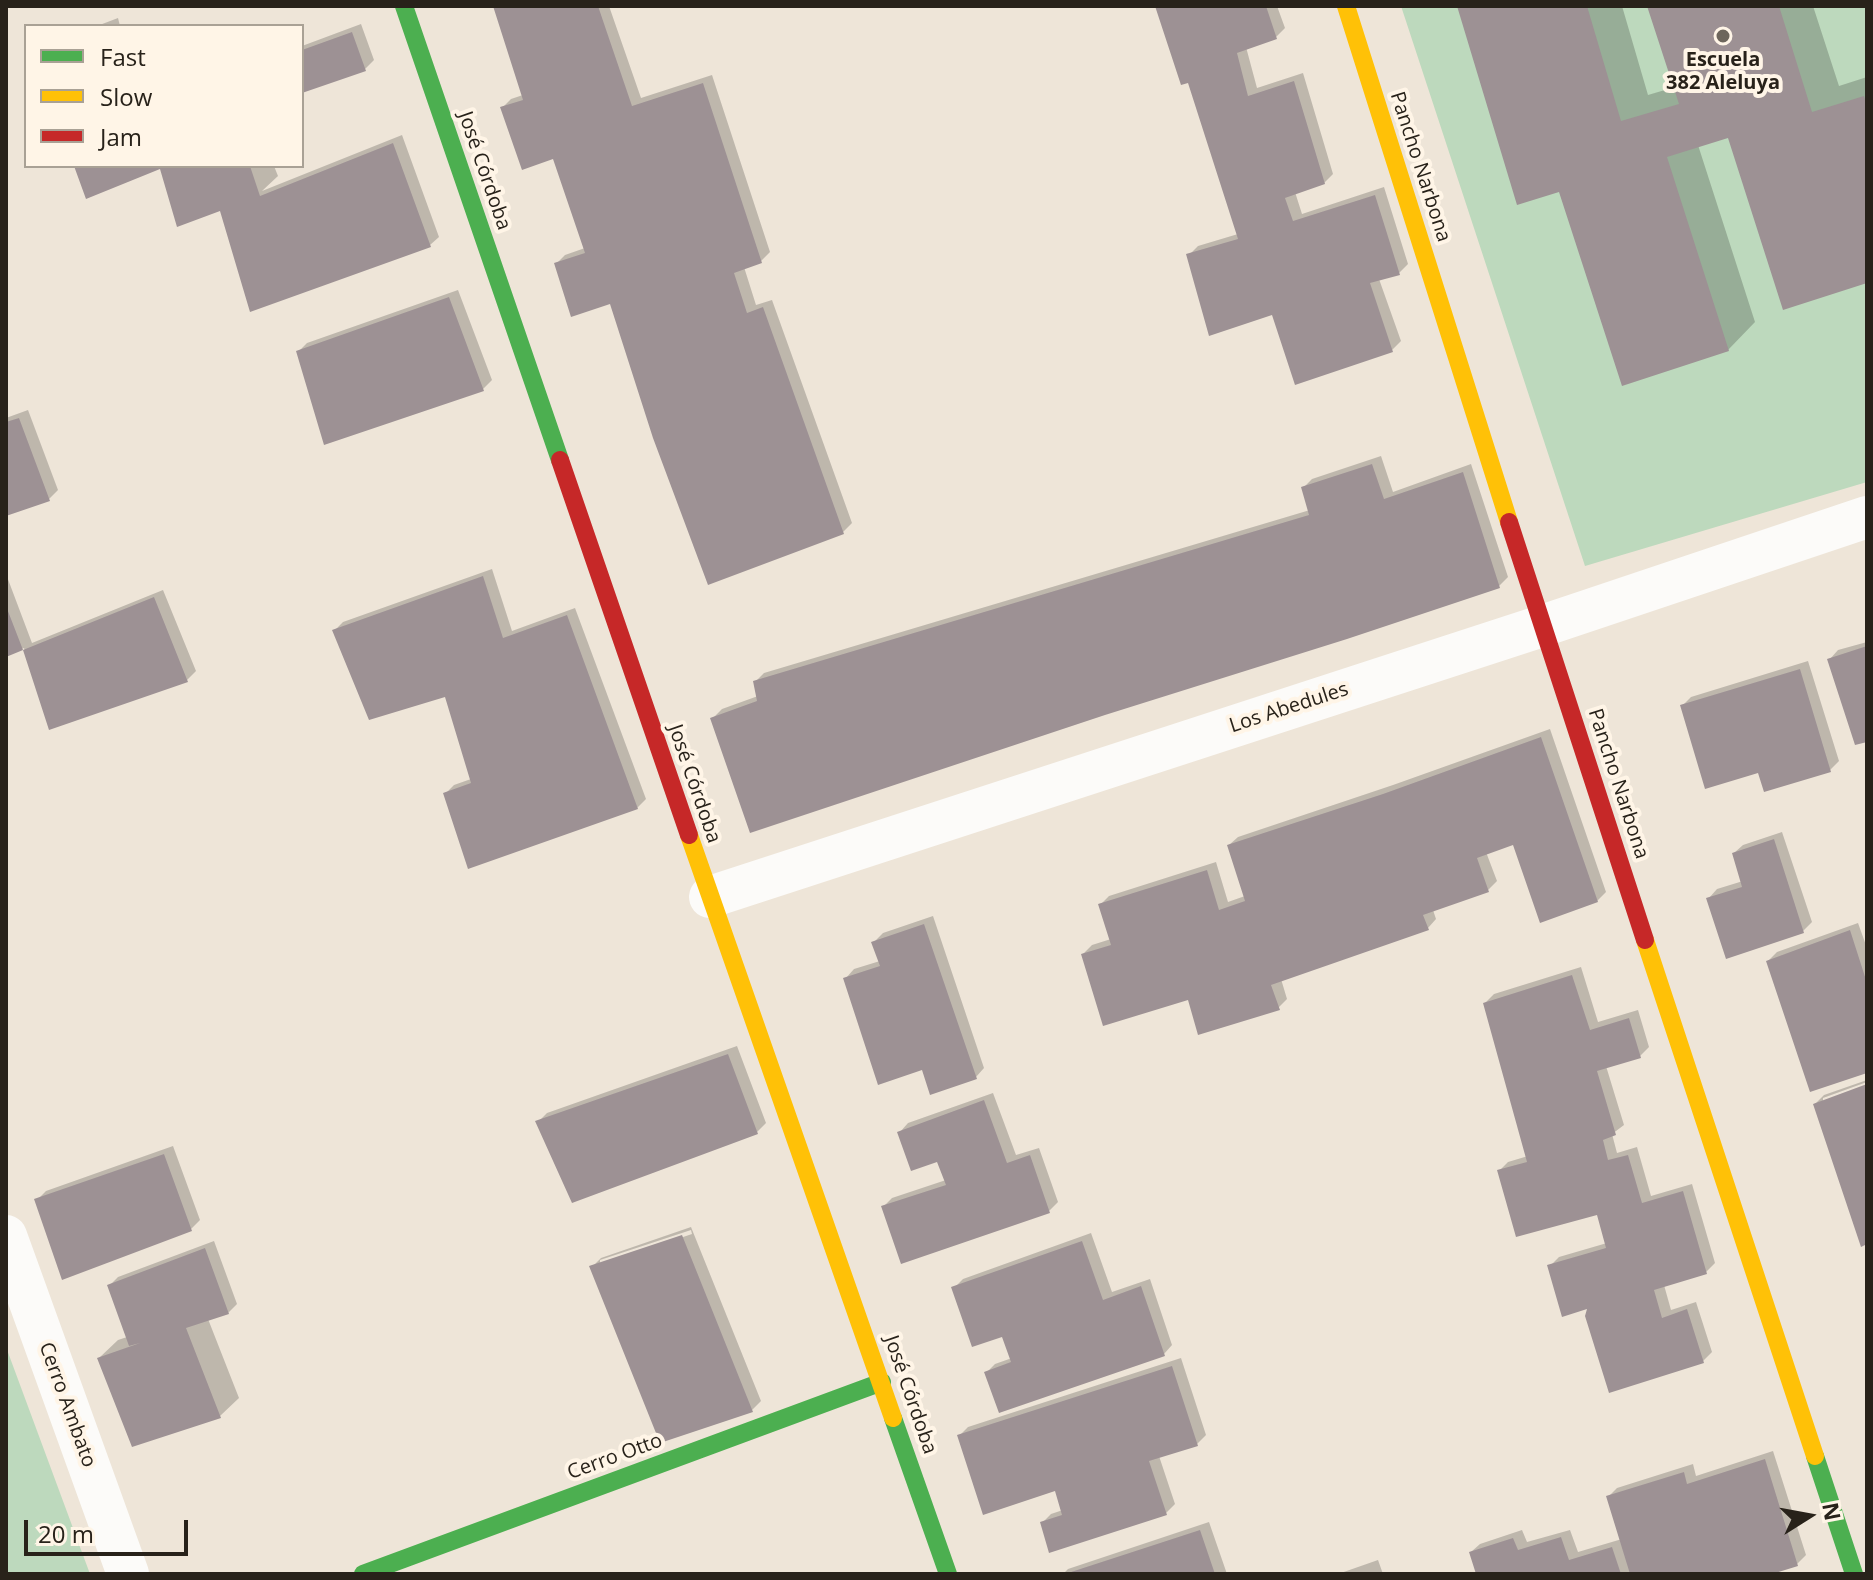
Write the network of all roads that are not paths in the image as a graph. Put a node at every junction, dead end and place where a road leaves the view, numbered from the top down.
1 (404, 6) edge
2 (1346, 6) edge
3 (1867, 517) edge
4 (1542, 626) junction
5 (710, 897) junction
6 (6, 1236) edge
7 (882, 1382) junction
8 (128, 1574) edge
9 (363, 1574) edge
10 (948, 1574) edge
11 (1854, 1574) edge

1 - 5 street, José Córdoba
2 - 4 street, Pancho Narbona
3 - 4 street, Los Abedules
4 - 5 street, Los Abedules
4 - 11 street, Pancho Narbona
5 - 7 street, José Córdoba
6 - 8 street, Cerro Ambato
7 - 9 street, Cerro Otto
7 - 10 street, José Córdoba

